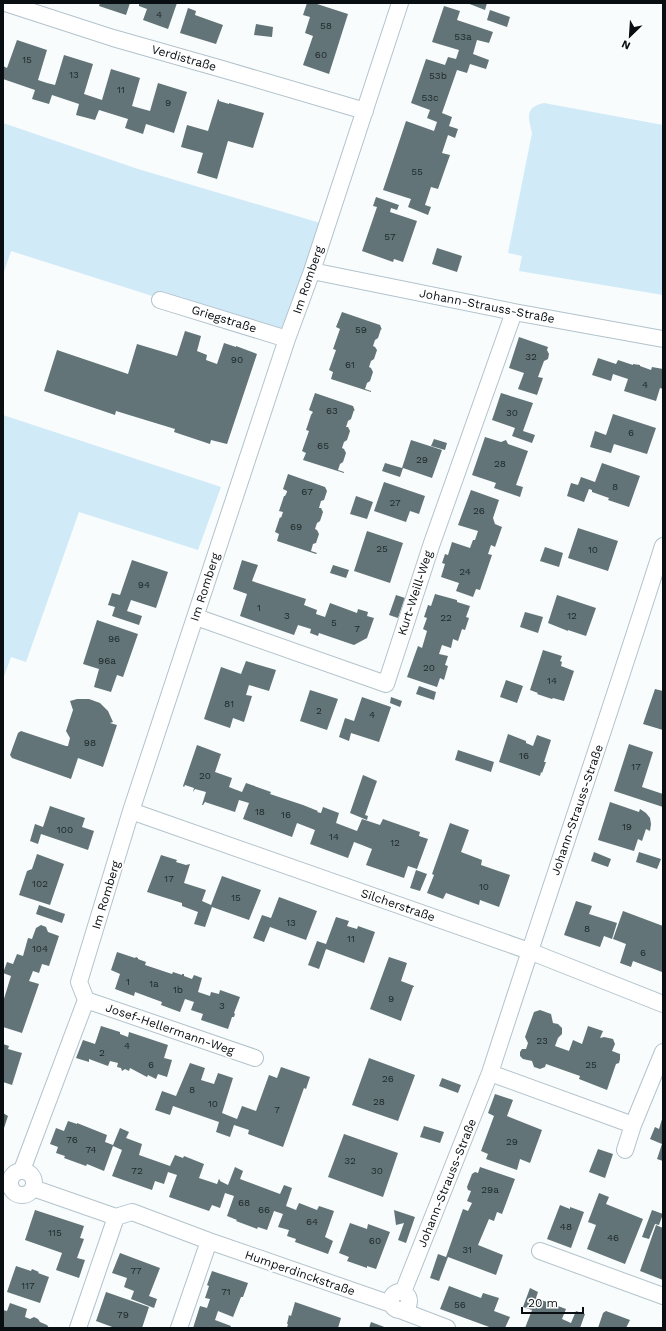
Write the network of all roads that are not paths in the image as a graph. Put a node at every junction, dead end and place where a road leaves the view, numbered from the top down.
1 (5, 3) edge
2 (400, 3) edge
3 (365, 111) junction
4 (312, 271) junction
5 (160, 300) dead end
6 (514, 312) junction
7 (287, 338) junction
8 (663, 339) edge
9 (663, 546) edge
10 (196, 617) junction
11 (131, 811) junction
12 (529, 952) junction
13 (86, 1000) junction
14 (663, 1004) edge
15 (663, 1052) edge
16 (255, 1058) dead end
17 (490, 1073) junction
18 (633, 1125) junction
19 (625, 1150) dead end
20 (10, 1179) edge
21 (33, 1188) junction
22 (116, 1216) junction
23 (209, 1241) junction
24 (540, 1251) dead end
25 (663, 1296) edge
26 (396, 1307) junction
27 (78, 1328) edge
28 (179, 1328) edge
29 (447, 1328) edge

1 - 3 street, Verdistraße
2 - 3 street, Im Romberg
3 - 4 street, Im Romberg
4 - 6 street, Johann-Strauss-Straße
4 - 7 street, Im Romberg
5 - 7 street, Griegstraße
6 - 8 street, Johann-Strauss-Straße
6 - 10 street, Kurt-Weill-Weg
7 - 10 street, Im Romberg
9 - 12 street, Johann-Strauss-Straße
10 - 11 street, Im Romberg
11 - 12 street, Silcherstraße
11 - 13 street, Im Romberg
12 - 14 street, Silcherstraße
12 - 17 street, Johann-Strauss-Straße
13 - 16 street, Josef-Hellermann-Weg
13 - 20 street
15 - 18 street
17 - 18 street
17 - 26 street, Johann-Strauss-Straße
18 - 19 street
20 - 21 street
20 - 21 street
21 - 22 street, Humperdinckstraße
22 - 23 street, Humperdinckstraße
22 - 27 street
23 - 26 street, Humperdinckstraße
23 - 28 street
24 - 25 street
26 - 29 street, Humperdinckstraße

